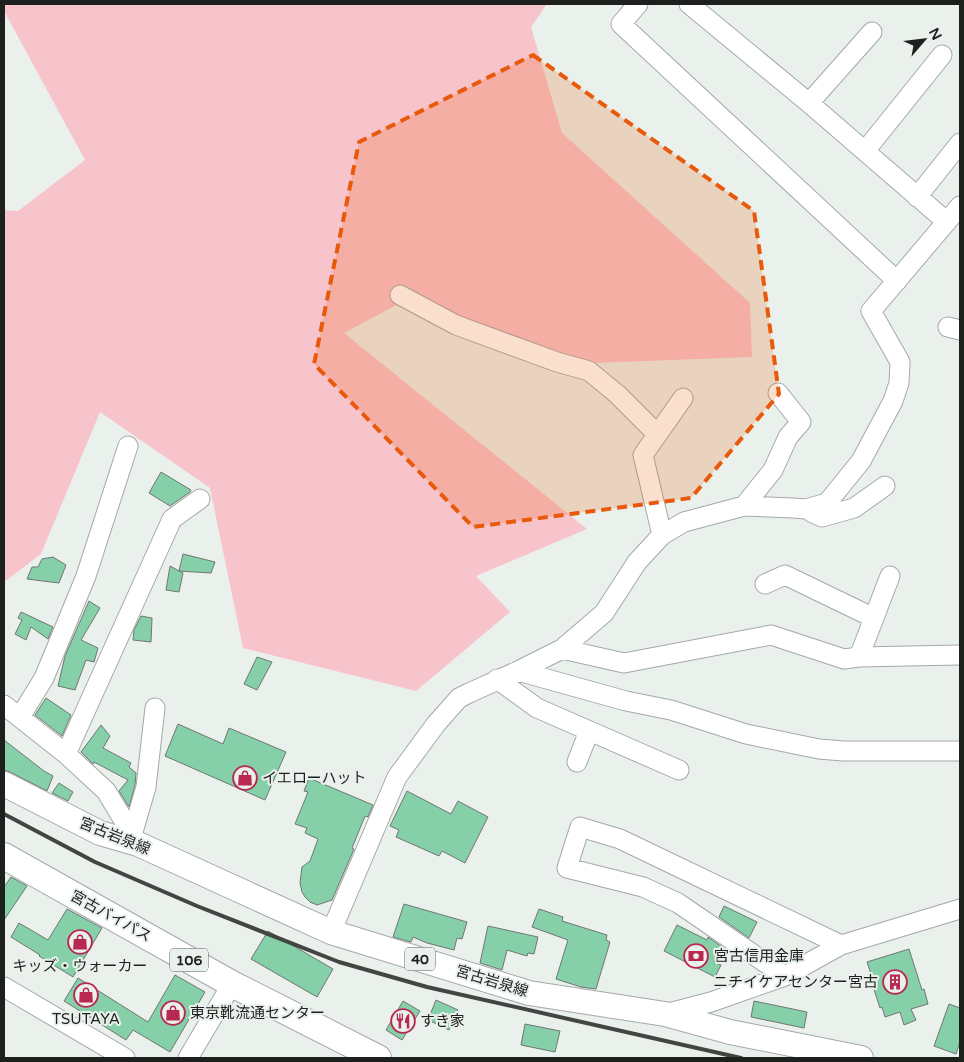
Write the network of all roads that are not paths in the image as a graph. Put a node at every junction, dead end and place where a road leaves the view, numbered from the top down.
1 (638, 4) edge
2 (689, 4) edge
3 (872, 32) dead end
4 (942, 55) dead end
5 (809, 103) junction
6 (960, 143) edge
7 (865, 151) junction
8 (917, 197) junction
9 (960, 206) edge
10 (947, 222) junction
11 (897, 281) junction
12 (400, 295) dead end
13 (778, 393) dead end
14 (682, 398) dead end
15 (657, 434) junction
16 (128, 446) dead end
17 (885, 486) dead end
18 (200, 499) dead end
19 (744, 506) junction
20 (806, 510) junction
21 (662, 535) junction
22 (890, 576) dead end
23 (765, 584) dead end
24 (874, 618) junction
25 (562, 649) junction
26 (960, 655) edge
27 (859, 657) junction
28 (518, 671) junction
29 (498, 679) junction
30 (4, 705) edge
31 (155, 708) dead end
32 (20, 717) junction
33 (590, 731) junction
34 (960, 751) edge
35 (66, 754) junction
36 (577, 762) dead end
37 (679, 770) dead end
38 (4, 784) edge
39 (135, 839) junction
40 (4, 856) edge
41 (960, 909) edge
42 (331, 932) junction
43 (841, 945) junction
44 (785, 976) junction
45 (232, 984) junction
46 (4, 987) edge
47 (664, 1014) junction
48 (367, 1056) edge
49 (125, 1058) edge
50 (188, 1058) edge
51 (861, 1058) edge

1 - 11 street
2 - 5 street
3 - 5 street
4 - 7 street
5 - 7 street
6 - 8 street
7 - 8 street
8 - 10 street
9 - 10 street
10 - 11 street
11 - 20 street
12 - 15 street
13 - 19 street
14 - 15 street
15 - 21 street
16 - 32 street
17 - 20 street
18 - 35 street
19 - 20 street
19 - 21 street
21 - 25 street
22 - 24 street
23 - 24 street
24 - 27 street
25 - 27 street
25 - 28 street
26 - 27 street
28 - 29 street
28 - 34 street
29 - 33 street
29 - 42 street
30 - 32 street
31 - 39 street
32 - 35 street
33 - 36 street
33 - 37 street
35 - 39 street
38 - 39 main road, 宮古岩泉線 / 40
39 - 42 main road, 宮古岩泉線 / 40
40 - 45 highway, 宮古バイパス / 106
41 - 43 street
42 - 47 main road, 宮古岩泉線 / 40
43 - 44 street
43 - 44 street
44 - 47 street
45 - 48 highway, 宮古バイパス / 106
45 - 50 street
46 - 49 street
47 - 51 main road, 宮古岩泉線 / 40

